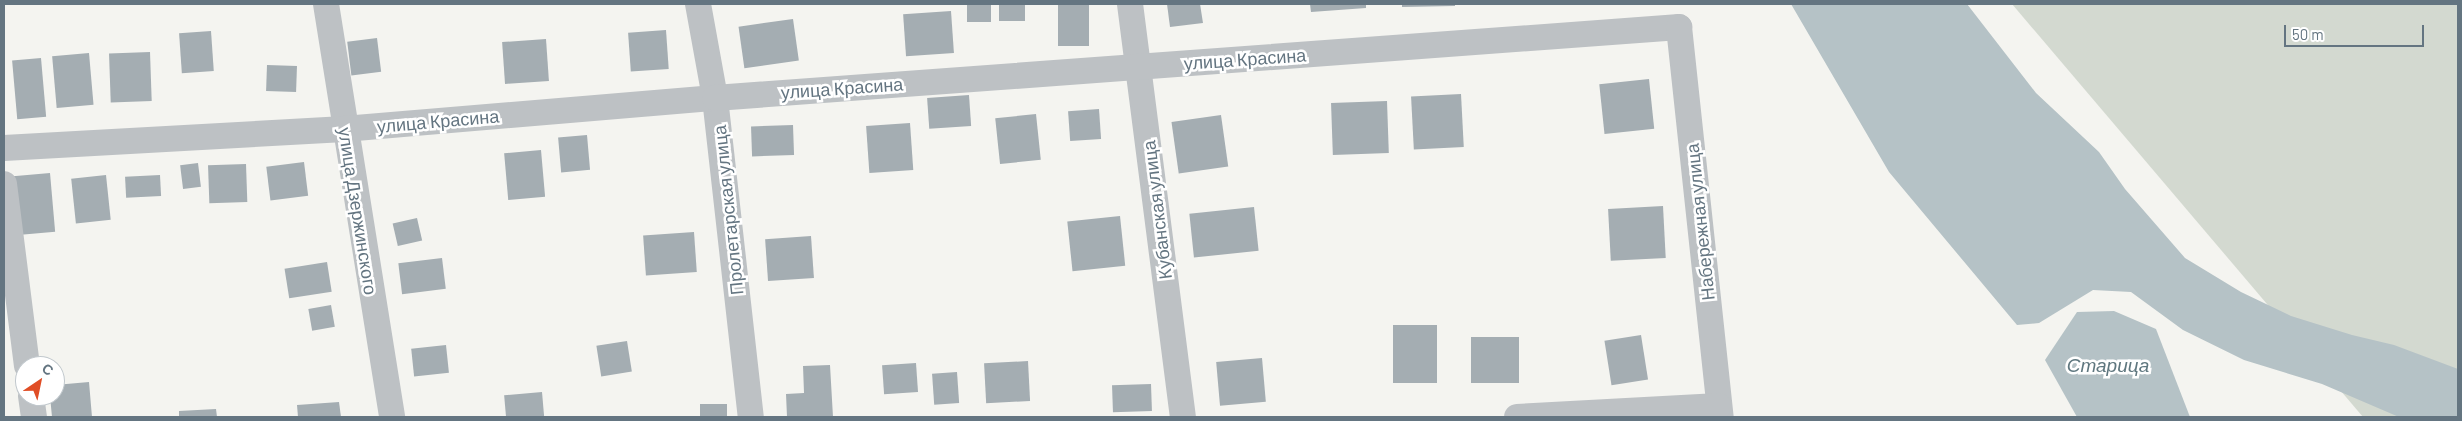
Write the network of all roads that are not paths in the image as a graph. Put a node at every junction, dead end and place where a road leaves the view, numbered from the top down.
1 (326, 4) edge
2 (698, 4) edge
3 (1130, 4) edge
4 (1679, 27) joint
5 (1140, 67) junction
6 (715, 98) junction
7 (344, 129) junction
8 (4, 148) edge
9 (4, 184) edge
10 (26, 356) edge
11 (1720, 412) edge
12 (392, 417) edge
13 (751, 417) edge
14 (1182, 417) edge
15 (1518, 417) edge

1 - 7 street, улица Дзержинского
2 - 6 street, Пролетарская улица
3 - 5 street, Кубанская улица
4 - 5 street, улица Красина
4 - 11 street, Набережная улица
5 - 6 street, улица Красина
5 - 14 street, Кубанская улица
6 - 7 street, улица Красина
6 - 13 street, Пролетарская улица
7 - 8 street, улица Красина
7 - 12 street, улица Дзержинского
9 - 10 street
11 - 15 street

